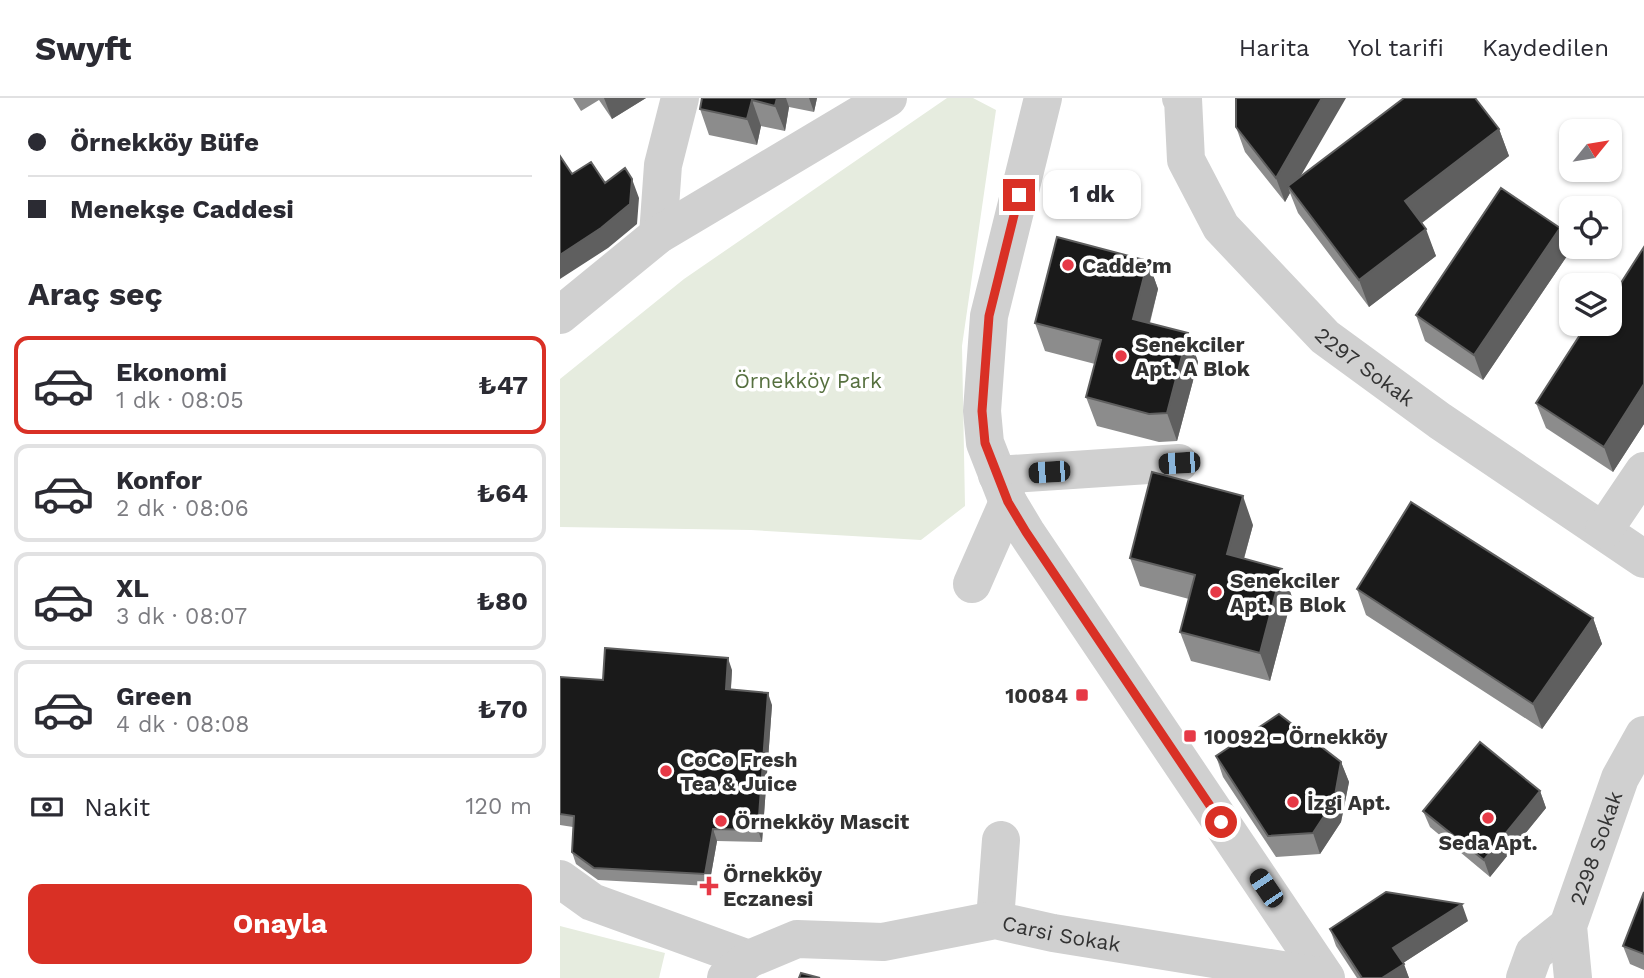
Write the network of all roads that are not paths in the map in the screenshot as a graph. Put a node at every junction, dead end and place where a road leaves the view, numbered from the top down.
1 (680, 98) edge
2 (888, 98) edge
3 (1043, 98) edge
4 (1183, 98) edge
5 (658, 235) junction
6 (560, 315) edge
7 (1179, 463) dead end
8 (1644, 471) edge
9 (1003, 489) junction
10 (1604, 530) junction
11 (1644, 559) edge
12 (972, 584) dead end
13 (1644, 735) edge
14 (1632, 784) edge
15 (1001, 839) dead end
16 (560, 879) edge
17 (995, 920) junction
18 (1568, 926) junction
19 (737, 968) edge
20 (1326, 978) edge
21 (1525, 978) edge
22 (1573, 978) edge

1 - 5 street
2 - 5 street
3 - 9 street
4 - 10 street, 2297 Sokak
5 - 6 street
7 - 9 street
8 - 10 street
9 - 12 street
9 - 20 street
10 - 11 street, 2297 Sokak
13 - 14 street, 2298 Sokak
14 - 18 street, 2298 Sokak
15 - 17 street
16 - 19 street
17 - 19 street, Carsi Sokak
17 - 20 street, Carsi Sokak
18 - 21 street, 2298 Sokak
18 - 22 street, 2298 Sokak

